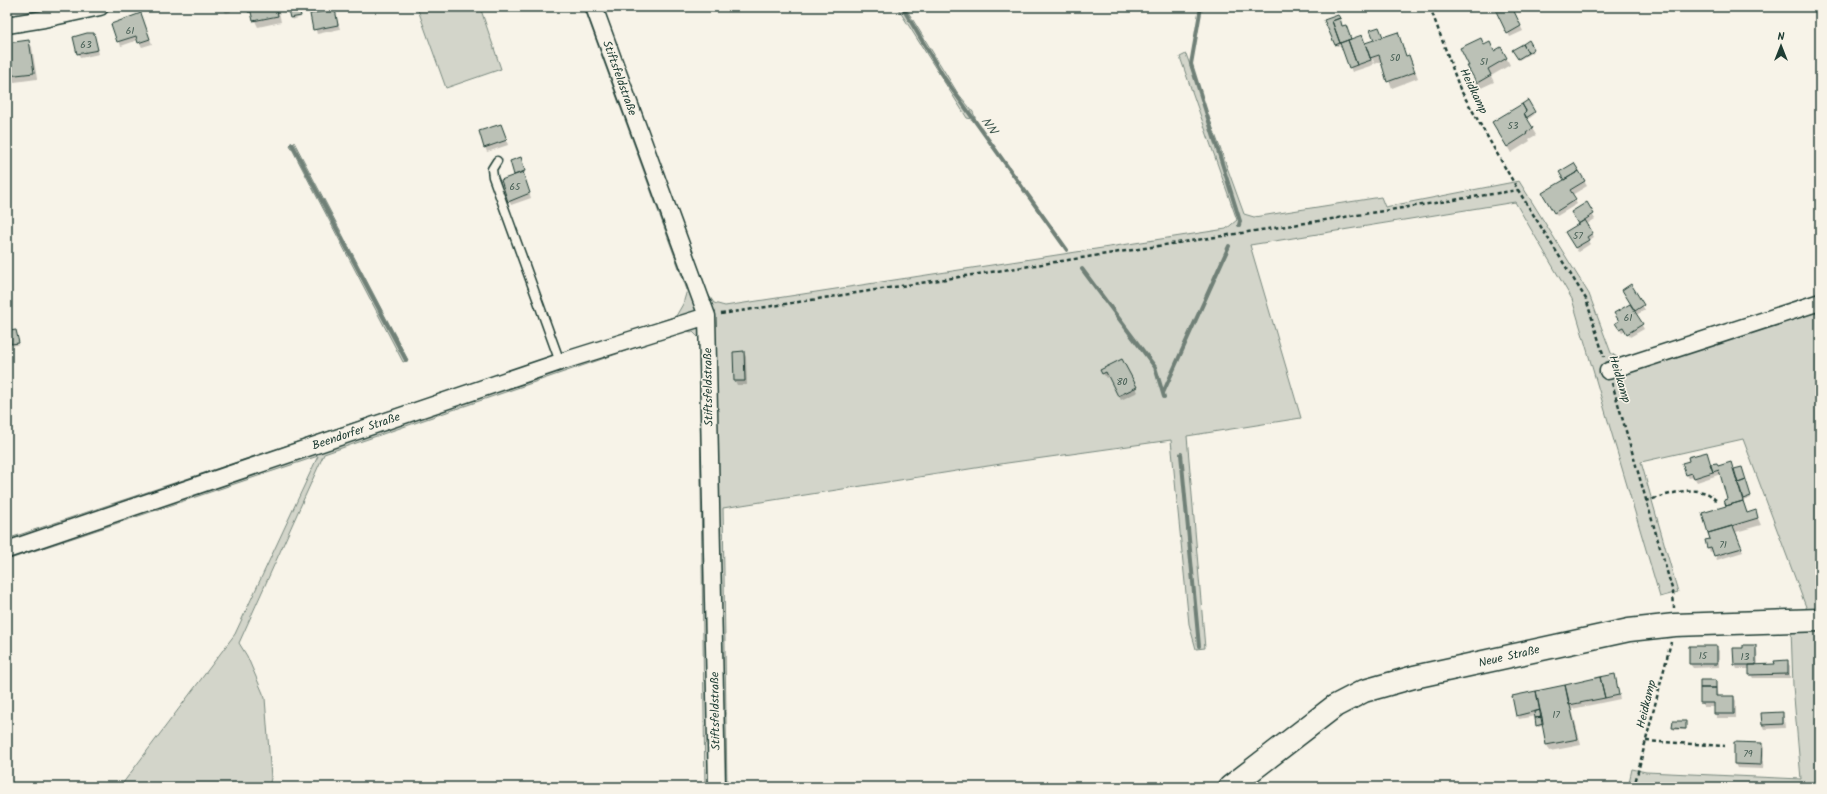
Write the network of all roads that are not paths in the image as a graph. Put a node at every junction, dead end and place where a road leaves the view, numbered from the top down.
1 (100, 7) edge
2 (594, 7) edge
3 (7, 25) edge
4 (497, 161) dead end
5 (1820, 302) edge
6 (707, 316) junction
7 (560, 362) junction
8 (1608, 371) road end
9 (7, 550) edge
10 (1820, 620) edge
11 (717, 787) edge
12 (1230, 787) edge

1 - 3 street
2 - 6 street, Stiftsfeldstraße
4 - 7 lane
5 - 8 street
6 - 7 street, Beendorfer Straße
6 - 11 street, Stiftsfeldstraße
7 - 9 street, Beendorfer Straße
10 - 12 street, Neue Straße

